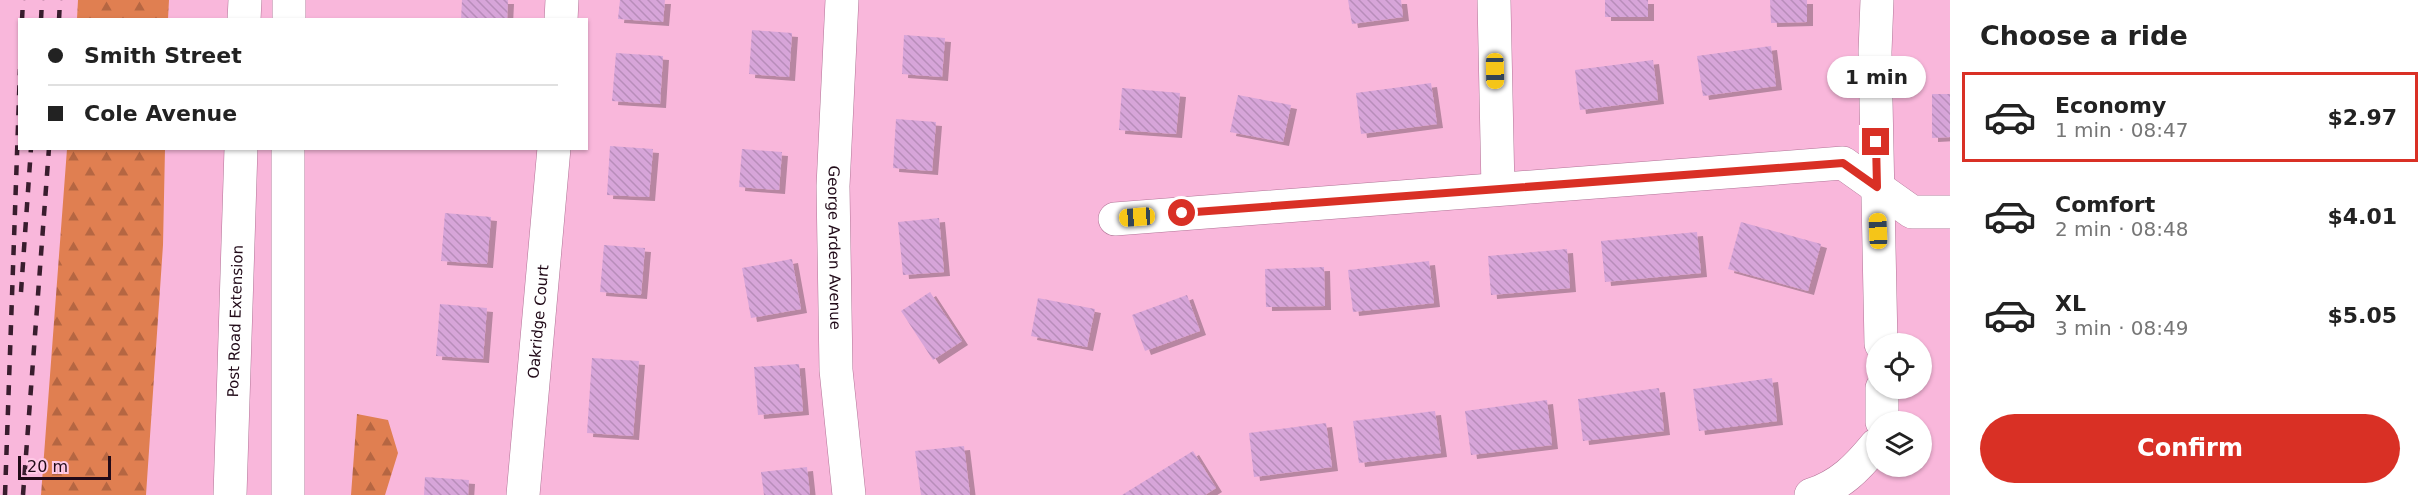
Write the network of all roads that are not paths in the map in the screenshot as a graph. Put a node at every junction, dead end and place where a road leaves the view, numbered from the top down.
1 (245, 0) edge
2 (289, 0) edge
3 (562, 0) edge
4 (842, 0) edge
5 (1494, 0) edge
6 (1877, 0) edge
7 (244, 18) edge
8 (289, 18) edge
9 (561, 18) edge
10 (241, 150) edge
11 (288, 150) edge
12 (554, 150) edge
13 (1877, 187) junction
14 (1498, 189) junction
15 (1950, 212) edge
16 (1115, 219) dead end
17 (1881, 333) edge
18 (1866, 457) edge
19 (230, 495) edge
20 (288, 495) edge
21 (523, 495) edge
22 (849, 495) edge
23 (1811, 495) edge

1 - 7 street
2 - 8 street
3 - 9 street
4 - 22 street, George Arden Avenue
5 - 14 street
6 - 13 street
10 - 19 street, Post Road Extension
11 - 20 street
12 - 21 street, Oakridge Court
13 - 14 street
13 - 15 street
13 - 17 street
14 - 16 street
18 - 23 street

